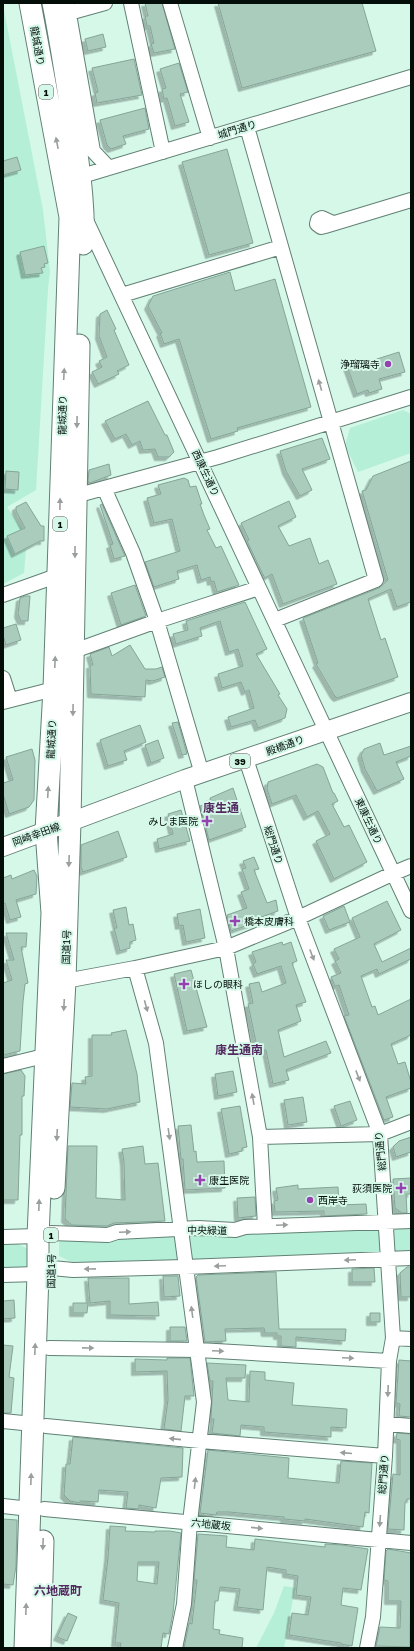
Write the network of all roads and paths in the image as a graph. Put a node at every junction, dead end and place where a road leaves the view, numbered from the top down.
1 (30, 3) edge
2 (105, 3) edge
3 (132, 3) edge
4 (170, 3) edge
5 (63, 6) edge
6 (411, 77) edge
7 (247, 127) junction
8 (210, 138) junction
9 (163, 152) junction
10 (109, 168) junction
11 (72, 179) junction
12 (411, 200) edge
13 (84, 216) junction
14 (333, 223) dead end
15 (281, 247) junction
16 (122, 295) junction
17 (411, 397) edge
18 (331, 423) junction
19 (200, 462) junction
20 (104, 488) junction
21 (75, 496) junction
22 (58, 575) junction
23 (260, 588) junction
24 (3, 595) edge
25 (275, 620) junction
26 (157, 621) junction
27 (74, 652) junction
28 (3, 678) edge
29 (54, 689) junction
30 (6, 701) edge
31 (411, 702) edge
32 (327, 730) junction
33 (246, 759) junction
34 (193, 777) junction
35 (70, 822) junction
36 (46, 831) junction
37 (3, 847) edge
38 (411, 866) edge
39 (394, 873) junction
40 (411, 911) edge
41 (298, 918) junction
42 (226, 948) junction
43 (135, 968) junction
44 (65, 981) junction
45 (44, 1056) junction
46 (3, 1066) edge
47 (411, 1122) edge
48 (380, 1134) junction
49 (260, 1137) junction
50 (411, 1221) edge
51 (385, 1222) junction
52 (264, 1226) junction
53 (182, 1229) junction
54 (44, 1235) junction
55 (3, 1237) edge
56 (411, 1258) edge
57 (389, 1259) junction
58 (185, 1267) junction
59 (45, 1271) junction
60 (3, 1275) edge
61 (393, 1338) junction
62 (411, 1339) edge
63 (49, 1348) junction
64 (198, 1350) junction
65 (389, 1360) junction
66 (3, 1421) edge
67 (387, 1424) junction
68 (39, 1425) junction
69 (411, 1426) edge
70 (200, 1441) junction
71 (385, 1456) junction
72 (3, 1506) edge
73 (37, 1509) junction
74 (190, 1522) junction
75 (378, 1540) junction
76 (411, 1543) edge
77 (25, 1648) edge
78 (40, 1648) edge
79 (175, 1648) edge
80 (367, 1648) edge

11 -> 1 highway, 龍城通り / 1
2 - 5 street
3 - 9 street
4 - 8 street
5 - 10 street
5 - 11 highway, 龍城通り / 1
6 - 7 street, 城門通り
7 - 8 street, 城門通り
7 - 15 street
8 - 9 street, 城門通り
9 - 10 street, 城門通り
10 - 11 street, 城門通り
11 - 13 highway, 龍城通り / 1
22 -> 11 highway, 龍城通り / 1
12 - 14 street
13 - 16 street, 西康生通り
13 -> 21 highway, 龍城通り / 1
15 - 16 street
18 -> 15 street
16 - 19 street, 西康生通り
17 - 18 street
18 - 19 street
18 - 25 street
19 - 20 street
19 - 23 street, 西康生通り
20 - 21 street
20 - 26 street
21 -> 27 highway, 龍城通り / 1
22 - 24 street
29 -> 22 highway, 龍城通り / 1
23 - 25 street, 西康生通り
23 - 26 street
25 - 32 street, 西康生通り
26 - 27 street
26 - 34 street
27 -> 35 highway, 龍城通り / 1
28 - 30 street
29 - 30 street
36 -> 29 highway, 龍城通り / 1
31 - 32 main road, 殿橋通り / 39
32 - 33 main road, 殿橋通り / 39
32 - 39 street, 東康生通り
33 - 34 main road, 殿橋通り / 39
33 - 41 street, 総門通り
34 - 35 main road, 殿橋通り / 39
34 - 42 street
35 - 36 main road, 岡崎幸田線
35 -> 44 highway, 国道1号 / 1
36 - 37 main road, 岡崎幸田線
36 - 45 highway, 国道1号 / 1
38 - 39 street
39 - 40 street, 東康生通り
39 - 41 street
41 - 42 street
41 -> 48 street, 総門通り
42 - 43 street
49 -> 42 street
43 - 44 street
43 -> 53 street
44 -> 54 highway, 国道1号 / 1
45 - 46 street
54 -> 45 highway, 国道1号 / 1
47 - 48 street
48 - 49 street
48 - 51 street, 総門通り
49 - 52 street
50 - 51 street, 中央緑道
52 -> 51 street, 中央緑道
51 - 57 street, 総門通り
52 - 53 street, 中央緑道
54 -> 53 street, 中央緑道
53 - 58 street
54 - 55 street, 中央緑道
54 - 59 highway, 国道1号 / 1
56 - 57 street
57 -> 58 street
57 - 61 street, 総門通り
58 -> 59 street
64 -> 58 street
59 - 60 street
59 - 63 highway, 国道1号 / 1
68 -> 59 highway, 国道1号 / 1
61 - 62 street
61 - 65 street, 総門通り
63 -> 64 street
63 - 68 highway, 国道1号 / 1
64 -> 65 street
64 - 70 street
65 -> 67 street, 総門通り
66 - 68 street
67 - 69 street
67 - 71 street, 総門通り
70 -> 68 street
68 - 73 highway, 国道1号 / 1
71 -> 70 street
74 -> 70 street
71 -> 75 street, 総門通り
72 - 73 street, 六地蔵坂
73 - 74 street, 六地蔵坂
77 -> 73 highway, 国道1号 / 1
73 -> 78 highway, 国道1号 / 1
74 -> 75 street, 六地蔵坂
74 - 79 street
75 - 76 street, 六地蔵坂
75 - 80 street, 総門通り

